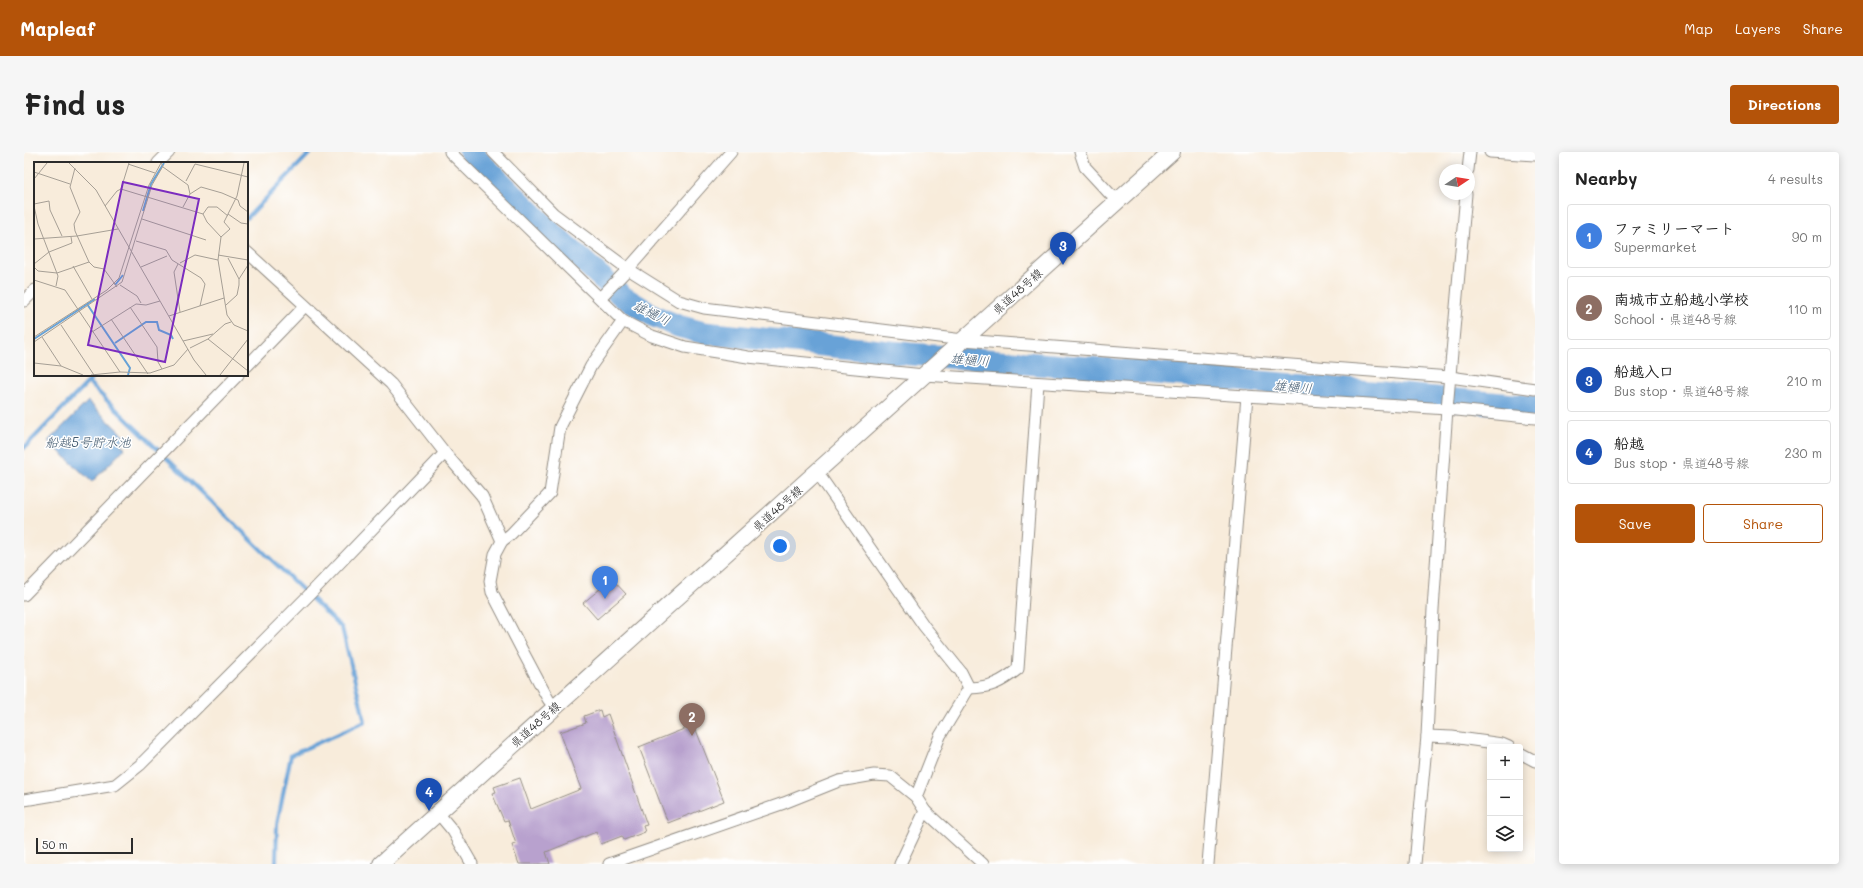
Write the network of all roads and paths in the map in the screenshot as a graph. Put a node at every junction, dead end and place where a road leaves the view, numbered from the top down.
1 (169, 152) edge
2 (450, 152) edge
3 (493, 152) edge
4 (732, 152) edge
5 (1080, 152) edge
6 (1172, 152) edge
7 (1470, 152) edge
8 (1490, 152) edge
9 (1535, 156) edge
10 (159, 162) edge
11 (1469, 164) edge
12 (1119, 200) junction
13 (1465, 200) edge
14 (248, 253) edge
15 (628, 269) junction
16 (34, 291) edge
17 (600, 298) junction
18 (24, 301) edge
19 (305, 306) junction
20 (623, 321) junction
21 (960, 343) junction
22 (248, 365) edge
23 (928, 372) junction
24 (237, 376) edge
25 (1450, 377) junction
26 (1038, 383) junction
27 (1535, 389) edge
28 (1247, 396) junction
29 (1447, 410) junction
30 (1535, 418) edge
31 (445, 453) junction
32 (817, 472) junction
33 (502, 541) junction
34 (24, 596) edge
35 (969, 688) junction
36 (554, 707) junction
37 (1427, 736) junction
38 (1498, 744) edge
39 (1523, 755) edge
40 (1535, 761) edge
41 (916, 798) junction
42 (24, 800) edge
43 (925, 811) junction
44 (438, 813) junction
45 (381, 864) edge
46 (472, 864) edge
47 (609, 864) edge
48 (900, 864) edge
49 (983, 864) edge
50 (1208, 864) edge
51 (1415, 864) edge

1 - 10 street
2 - 17 street
3 - 15 street
4 - 15 street
5 - 12 street
6 - 12 main road, 県道48号線
7 - 11 street
8 - 9 street
12 - 21 main road, 県道48号線
13 - 25 street
14 - 19 street
15 - 17 street
15 - 21 street
16 - 18 street
17 - 20 street
19 - 22 street
19 - 31 street
20 - 23 street
20 - 33 street
21 - 23 main road, 県道48号線
21 - 25 street
23 - 26 street
23 - 32 main road, 県道48号線
24 - 34 street
25 - 27 street
25 - 29 street
26 - 28 street
26 - 35 street
28 - 29 street
28 - 50 street
29 - 30 street
29 - 37 street
31 - 33 street
31 - 42 street
32 - 35 street
32 - 36 main road, 県道48号線
33 - 36 street
35 - 41 street
36 - 44 main road, 県道48号線
37 - 38 street
37 - 51 street
39 - 40 street
41 - 43 street
41 - 47 street
43 - 48 street
43 - 49 street
44 - 45 main road, 県道48号線
44 - 46 street

